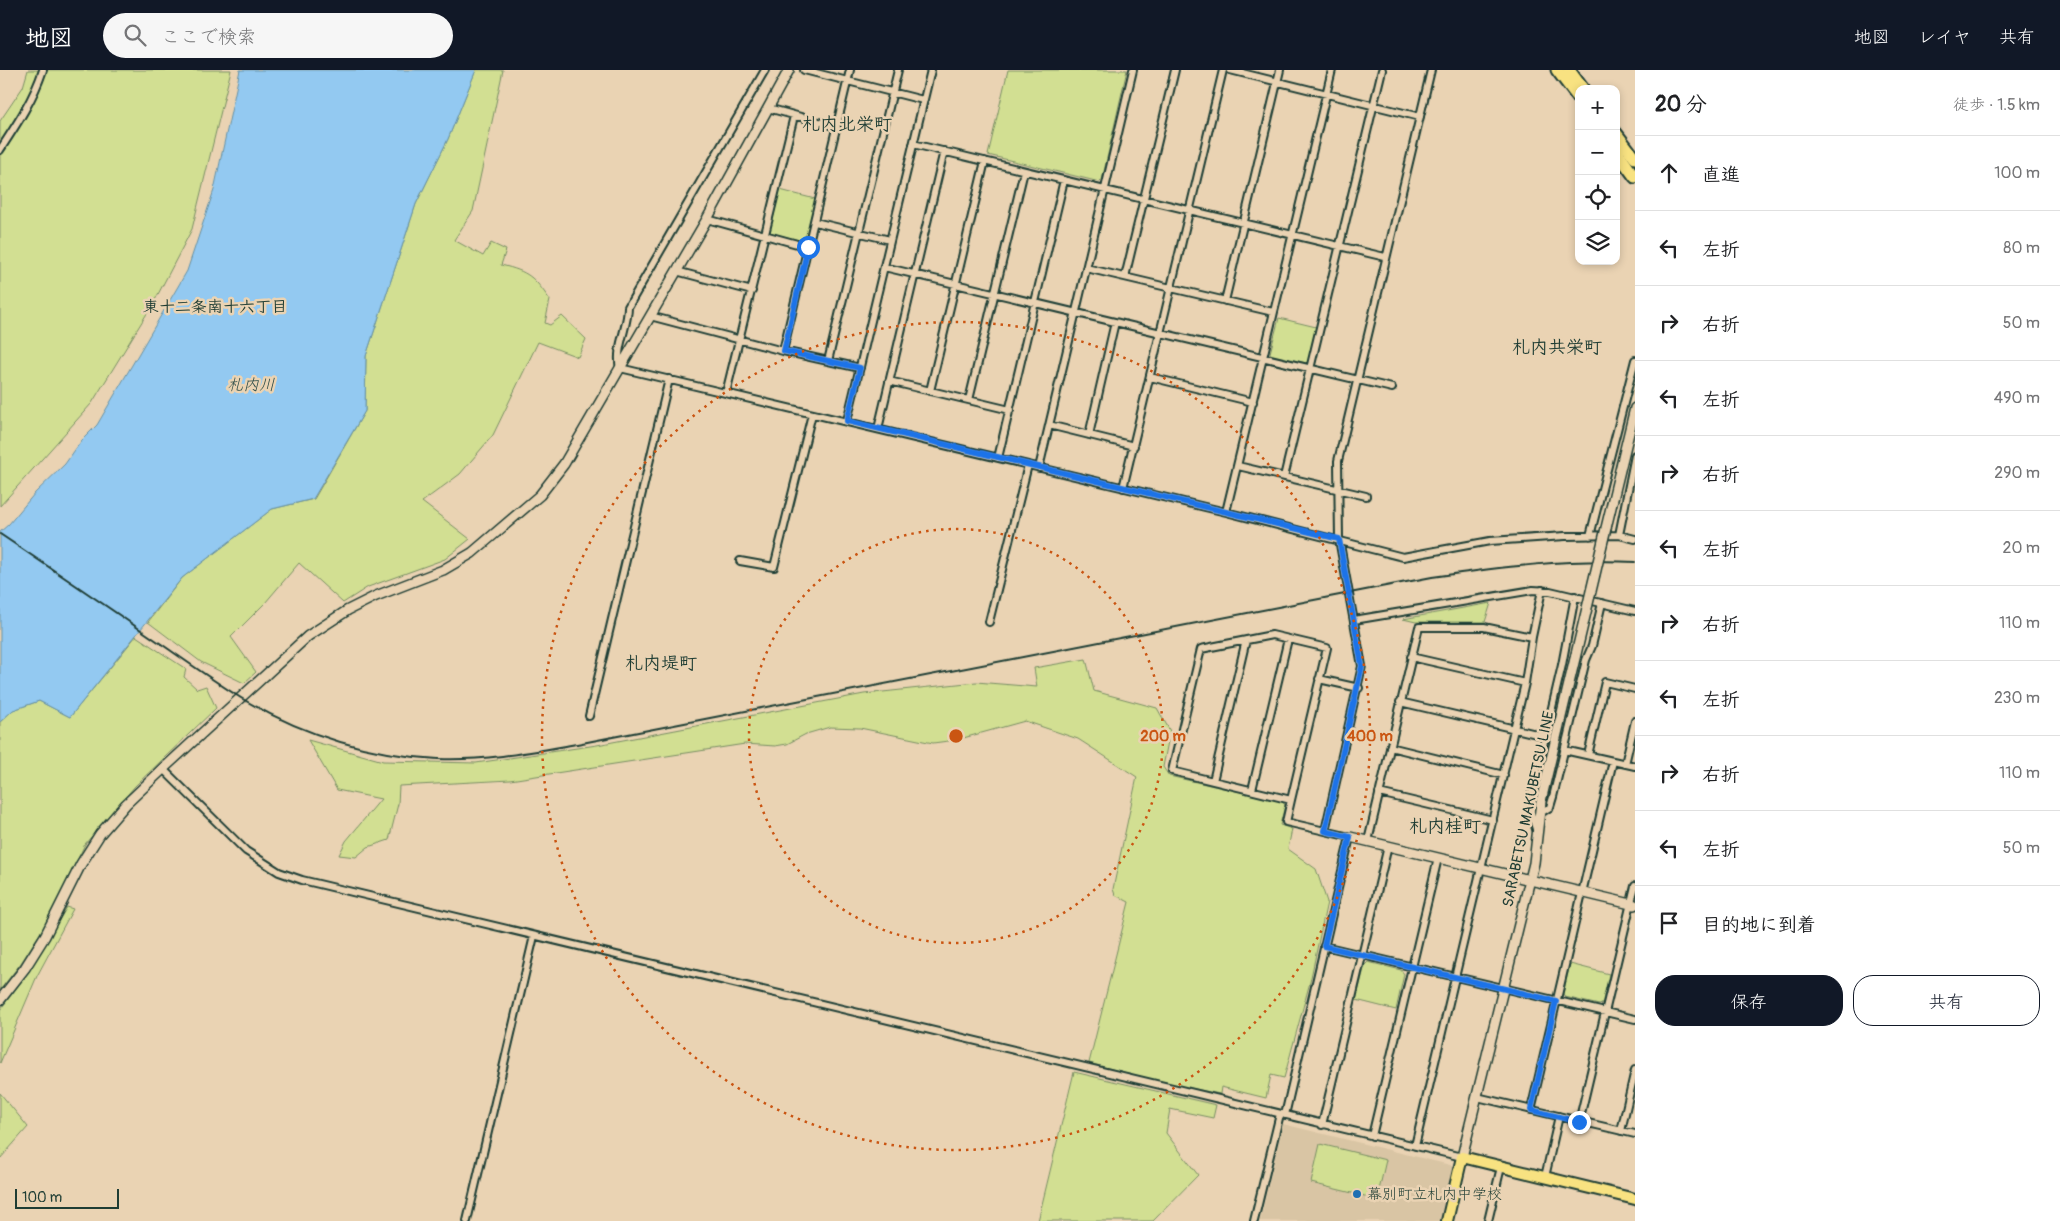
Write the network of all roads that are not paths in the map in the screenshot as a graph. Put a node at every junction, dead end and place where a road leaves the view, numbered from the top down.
1 (43, 70) edge
2 (765, 70) edge
3 (788, 70) edge
4 (804, 70) edge
5 (850, 70) edge
6 (898, 70) edge
7 (931, 70) edge
8 (1133, 70) edge
9 (1175, 70) edge
10 (1223, 70) edge
11 (1230, 70) edge
12 (1280, 70) edge
13 (1332, 70) edge
14 (1382, 70) edge
15 (1431, 70) edge
16 (1557, 70) edge
17 (1569, 70) edge
18 (847, 82) junction
19 (1278, 82) junction
20 (1580, 85) edge
21 (892, 93) junction
22 (1326, 94) junction
23 (1575, 94) edge
24 (923, 100) junction
25 (1374, 105) junction
26 (768, 108) junction
27 (794, 116) junction
28 (1420, 117) junction
29 (837, 127) junction
30 (1620, 138) edge
31 (913, 144) junction
32 (0, 150) edge
33 (944, 151) junction
34 (1620, 156) edge
35 (1635, 158) edge
36 (984, 161) junction
37 (1024, 171) junction
38 (1635, 177) edge
39 (1064, 180) junction
40 (1105, 190) junction
41 (1144, 200) junction
42 (1189, 210) junction
43 (707, 219) junction
44 (814, 222) junction
45 (1243, 223) junction
46 (859, 232) junction
47 (764, 236) junction
48 (1293, 236) junction
49 (890, 240) junction
50 (1340, 246) junction
51 (808, 247) junction
52 (1385, 257) junction
53 (884, 267) junction
54 (1086, 268) junction
55 (676, 271) junction
56 (915, 275) junction
57 (1125, 277) junction
58 (955, 284) junction
59 (1171, 288) junction
60 (752, 291) junction
61 (995, 294) junction
62 (1225, 301) junction
63 (1035, 303) junction
64 (1274, 312) junction
65 (1076, 313) junction
66 (650, 316) junction
67 (1115, 322) junction
68 (1160, 333) junction
69 (739, 340) junction
70 (784, 351) junction
71 (1263, 358) junction
72 (1635, 360) edge
73 (828, 361) junction
74 (620, 368) junction
75 (860, 368) junction
76 (1310, 369) junction
77 (1150, 377) junction
78 (669, 379) junction
79 (1356, 380) junction
80 (889, 381) junction
81 (1392, 388) dead end
82 (930, 391) junction
83 (726, 393) junction
84 (969, 400) junction
85 (1253, 402) junction
86 (1635, 408) edge
87 (1010, 410) junction
88 (812, 414) junction
89 (847, 421) junction
90 (1049, 425) junction
91 (878, 429) junction
92 (1089, 436) junction
93 (1134, 446) junction
94 (1635, 456) edge
95 (998, 458) junction
96 (1028, 465) junction
97 (1238, 466) junction
98 (1039, 468) junction
99 (1284, 477) junction
100 (1123, 488) junction
101 (1338, 489) junction
102 (1632, 491) edge
103 (1366, 496) dead end
104 (1226, 512) junction
105 (1590, 536) junction
106 (1619, 536) junction
107 (1339, 539) junction
108 (1635, 539) edge
109 (740, 561) dead end
110 (1542, 590) junction
111 (1575, 596) junction
112 (1602, 603) junction
113 (1635, 611) edge
114 (1354, 620) junction
115 (989, 622) dead end
116 (1532, 637) junction
117 (1288, 639) junction
118 (1246, 640) junction
119 (1411, 657) junction
120 (1320, 678) junction
121 (1525, 683) junction
122 (1358, 688) junction
123 (1635, 689) edge
124 (1400, 702) junction
125 (589, 716) dead end
126 (1635, 721) edge
127 (1514, 729) junction
128 (1545, 736) junction
129 (1390, 747) junction
130 (1564, 750) junction
131 (1588, 755) junction
132 (1613, 761) junction
133 (1625, 764) junction
134 (1635, 766) edge
135 (163, 769) junction
136 (1504, 775) junction
137 (1213, 781) junction
138 (1252, 790) junction
139 (1379, 793) junction
140 (1291, 800) junction
141 (1539, 814) junction
142 (1493, 820) junction
143 (1325, 831) junction
144 (1536, 831) junction
145 (1350, 837) junction
146 (1368, 841) junction
147 (1388, 846) junction
148 (1438, 858) junction
149 (1481, 868) junction
150 (1529, 879) junction
151 (1635, 886) edge
152 (1582, 892) junction
153 (1633, 904) edge
154 (534, 936) junction
155 (1324, 946) junction
156 (1362, 955) junction
157 (1412, 967) junction
158 (1455, 977) junction
159 (1503, 988) junction
160 (0, 1000) edge
161 (1556, 1001) junction
162 (1605, 1012) junction
163 (1635, 1019) edge
164 (1635, 1070) edge
165 (1477, 1097) junction
166 (1531, 1110) junction
167 (1282, 1115) junction
168 (1559, 1116) junction
169 (1579, 1122) junction
170 (1322, 1124) junction
171 (1620, 1131) junction
172 (1635, 1134) edge
173 (1372, 1136) junction
174 (1415, 1146) junction
175 (1462, 1157) junction
176 (1502, 1167) junction
177 (1545, 1177) junction
178 (1635, 1199) edge
179 (467, 1221) edge
180 (1254, 1221) edge
181 (1447, 1221) edge
182 (1488, 1221) edge

1 - 32 street
2 - 74 street
3 - 26 street
4 - 18 street
5 - 18 street
6 - 21 street
7 - 24 street
8 - 40 street
9 - 41 street
10 - 42 street
11 - 19 street
12 - 19 street
13 - 22 street
14 - 25 street
15 - 28 street
16 - 23 highway
17 - 20 highway
18 - 21 street
18 - 29 street
19 - 22 street
19 - 45 street
21 - 24 street
21 - 46 street
22 - 25 street
22 - 48 street
24 - 31 street
25 - 28 street
25 - 50 street
26 - 27 street
26 - 43 street
27 - 29 street
27 - 47 street
28 - 52 street
29 - 44 street
30 - 35 highway
31 - 33 street
31 - 49 street
33 - 36 street
33 - 56 street
34 - 38 highway
36 - 37 street
36 - 58 street
37 - 39 street
37 - 61 street
39 - 40 street
39 - 63 street
40 - 41 street
40 - 54 street
41 - 42 street
41 - 57 street
42 - 45 street
42 - 59 street
43 - 47 street
43 - 55 street
44 - 46 street
44 - 51 street
45 - 48 street
45 - 62 street
46 - 49 street
46 - 73 street
47 - 51 street
47 - 60 street
48 - 50 street
48 - 64 street
49 - 53 street
50 - 52 street
50 - 76 street
51 - 70 street
52 - 79 street
53 - 56 street
53 - 75 street
54 - 57 street
54 - 65 street
55 - 60 street
55 - 66 street
56 - 58 street
56 - 80 street
57 - 59 street
58 - 61 street
58 - 82 street
59 - 62 street
59 - 68 street
60 - 69 street
61 - 63 street
61 - 84 street
62 - 64 street
63 - 65 street
63 - 87 street
64 - 71 street
65 - 67 street
65 - 90 street
66 - 69 street
66 - 74 street
67 - 68 street
67 - 92 street
68 - 71 street
68 - 77 street
69 - 70 street
69 - 83 street
70 - 73 street
71 - 76 street
71 - 85 street
72 - 105 street
73 - 75 street
74 - 78 street
74 - 135 street
75 - 89 street
76 - 79 street
76 - 99 street
77 - 85 street
77 - 93 street
78 - 83 street
78 - 125 street
79 - 81 street
79 - 101 street
80 - 82 street
80 - 91 street
82 - 84 street
83 - 88 street
84 - 87 street
85 - 97 street
86 - 141 street, SARABETSU MAKUBETSU LINE, bridge
87 - 95 street
88 - 89 street
88 - 109 street
89 - 91 street
90 - 92 street
90 - 98 street
91 - 95 street
92 - 93 street
93 - 100 street
94 - 102 street
95 - 96 street
96 - 98 street
96 - 115 street
97 - 99 street
97 - 104 street
98 - 100 street
99 - 101 street
100 - 104 street
101 - 103 street
101 - 107 street
102 - 106 street
104 - 107 street
105 - 106 street
105 - 107 street
106 - 108 street
107 - 114 street
110 - 111 street
110 - 114 street
110 - 116 street
111 - 112 street
111 - 128 street
112 - 113 street
112 - 130 street
114 - 122 street
116 - 119 street
116 - 121 street
117 - 118 street
117 - 120 street
117 - 138 street
118 - 137 street
118 - 137 street
119 - 121 street
119 - 124 street
120 - 122 street
120 - 140 street
121 - 127 street
122 - 143 street
123 - 131 street
124 - 127 street
124 - 129 street
126 - 133 street
127 - 128 street
127 - 136 street
128 - 144 street
129 - 136 street
129 - 139 street
130 - 131 street
130 - 141 street
131 - 132 street
132 - 133 street
132 - 152 street
133 - 134 street
135 - 154 street
135 - 160 street
136 - 142 street
137 - 138 street
138 - 140 street
139 - 142 street
139 - 146 street
140 - 143 street
141 - 144 street, SARABETSU MAKUBETSU LINE
142 - 149 street
143 - 145 street
144 - 150 street, SARABETSU MAKUBETSU LINE
145 - 146 street
145 - 155 street
146 - 147 street
147 - 148 street
147 - 156 street
148 - 149 street
148 - 157 street
149 - 150 street
149 - 158 street
150 - 152 street
150 - 159 street, SARABETSU MAKUBETSU LINE
151 - 153 street
152 - 153 street
152 - 161 street
153 - 162 street
154 - 167 street
154 - 179 street
155 - 156 street
155 - 167 street
156 - 157 street
156 - 170 street
157 - 158 street
157 - 173 street
158 - 159 street
158 - 174 street
159 - 161 street
159 - 165 street, SARABETSU MAKUBETSU LINE
161 - 162 street
161 - 166 street
162 - 163 street
162 - 169 street
164 - 171 street
165 - 166 street
165 - 175 street, SARABETSU MAKUBETSU LINE
166 - 168 street
167 - 170 street
167 - 180 street
168 - 169 street
168 - 177 street
169 - 171 street
170 - 173 street
171 - 172 street
173 - 174 street
174 - 175 street
175 - 176 main road
175 - 181 main road
176 - 177 main road
176 - 182 street
177 - 178 main road

